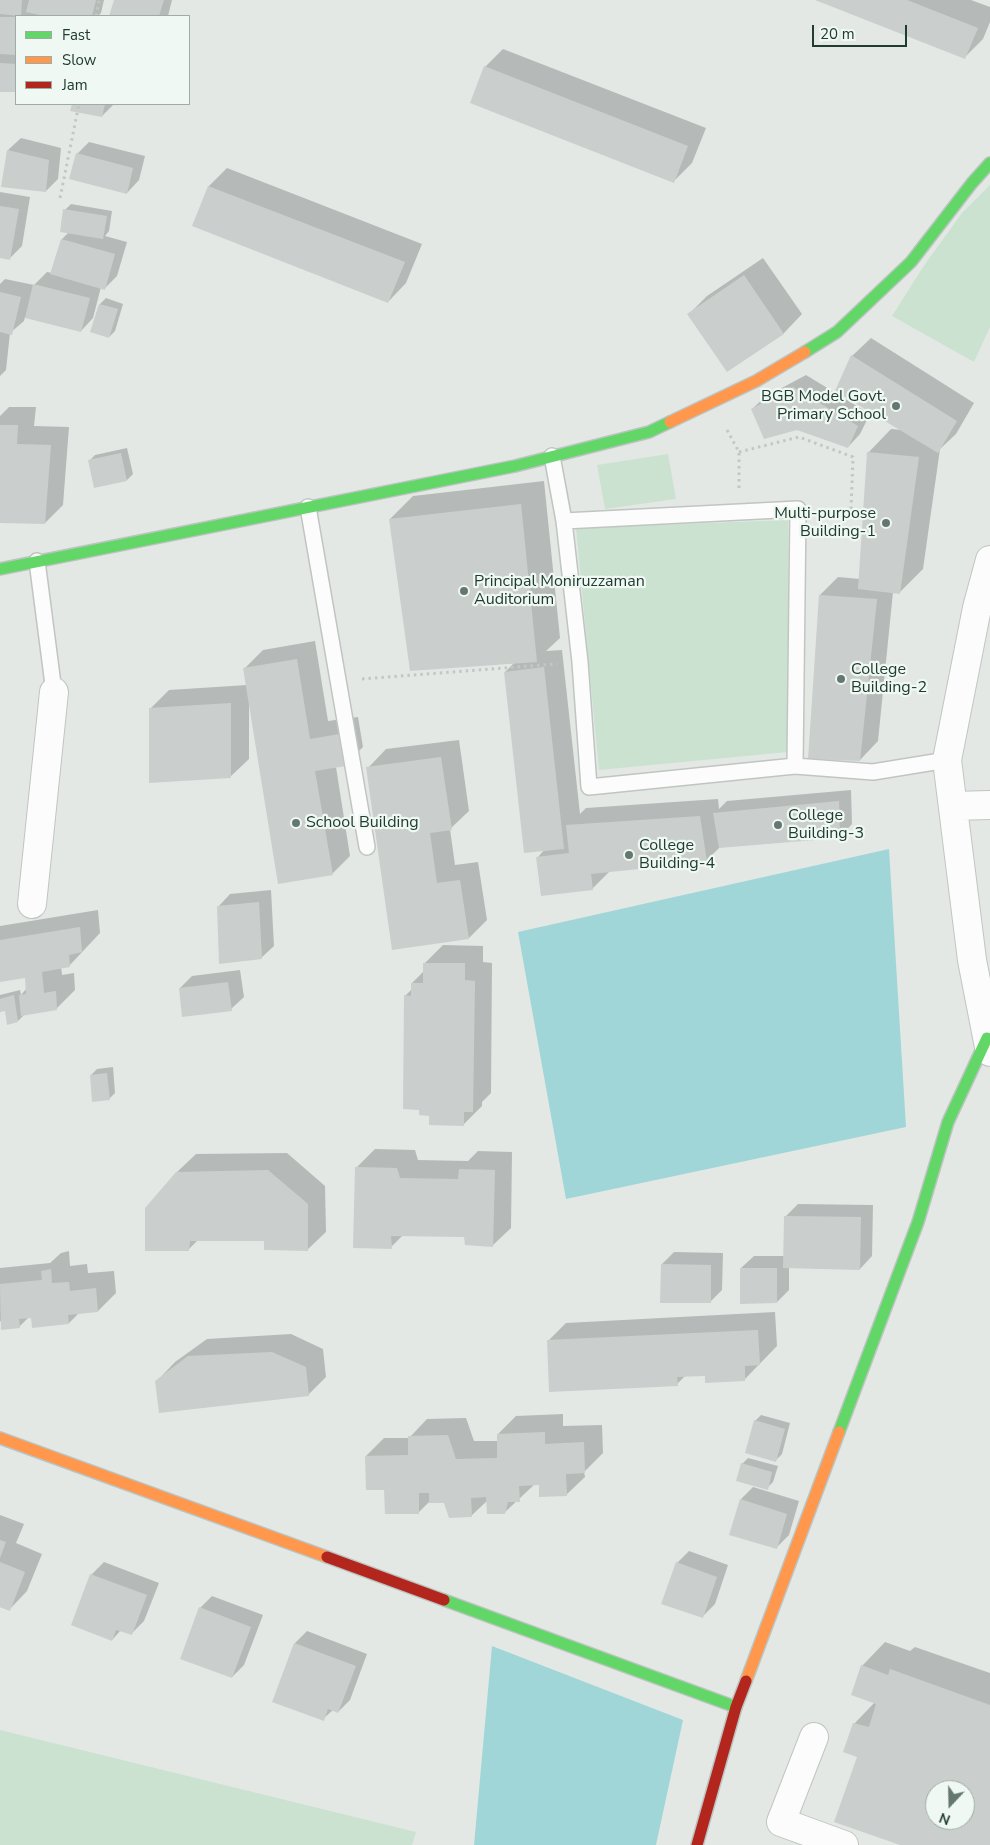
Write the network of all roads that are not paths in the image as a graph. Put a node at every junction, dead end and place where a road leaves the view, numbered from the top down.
1 (990, 163) edge
2 (981, 179) edge
3 (552, 456) junction
4 (308, 507) junction
5 (564, 521) junction
6 (990, 560) edge
7 (37, 561) junction
8 (0, 569) edge
9 (54, 692) joint
10 (947, 760) junction
11 (795, 766) junction
12 (990, 805) edge
13 (952, 806) junction
14 (367, 847) dead end
15 (32, 904) dead end
16 (989, 1045) edge
17 (0, 1438) edge
18 (736, 1707) junction
19 (814, 1737) dead end
20 (697, 1845) edge
21 (844, 1845) edge

1 - 2 street
2 - 3 street
3 - 4 street
3 - 5 lane
4 - 7 street
4 - 14 lane
5 - 11 lane
5 - 11 lane
6 - 10 street
7 - 8 street
7 - 9 lane
9 - 15 street
10 - 11 lane
10 - 13 street
12 - 13 street
13 - 16 street
16 - 18 street
17 - 18 street
18 - 20 street
19 - 21 street

